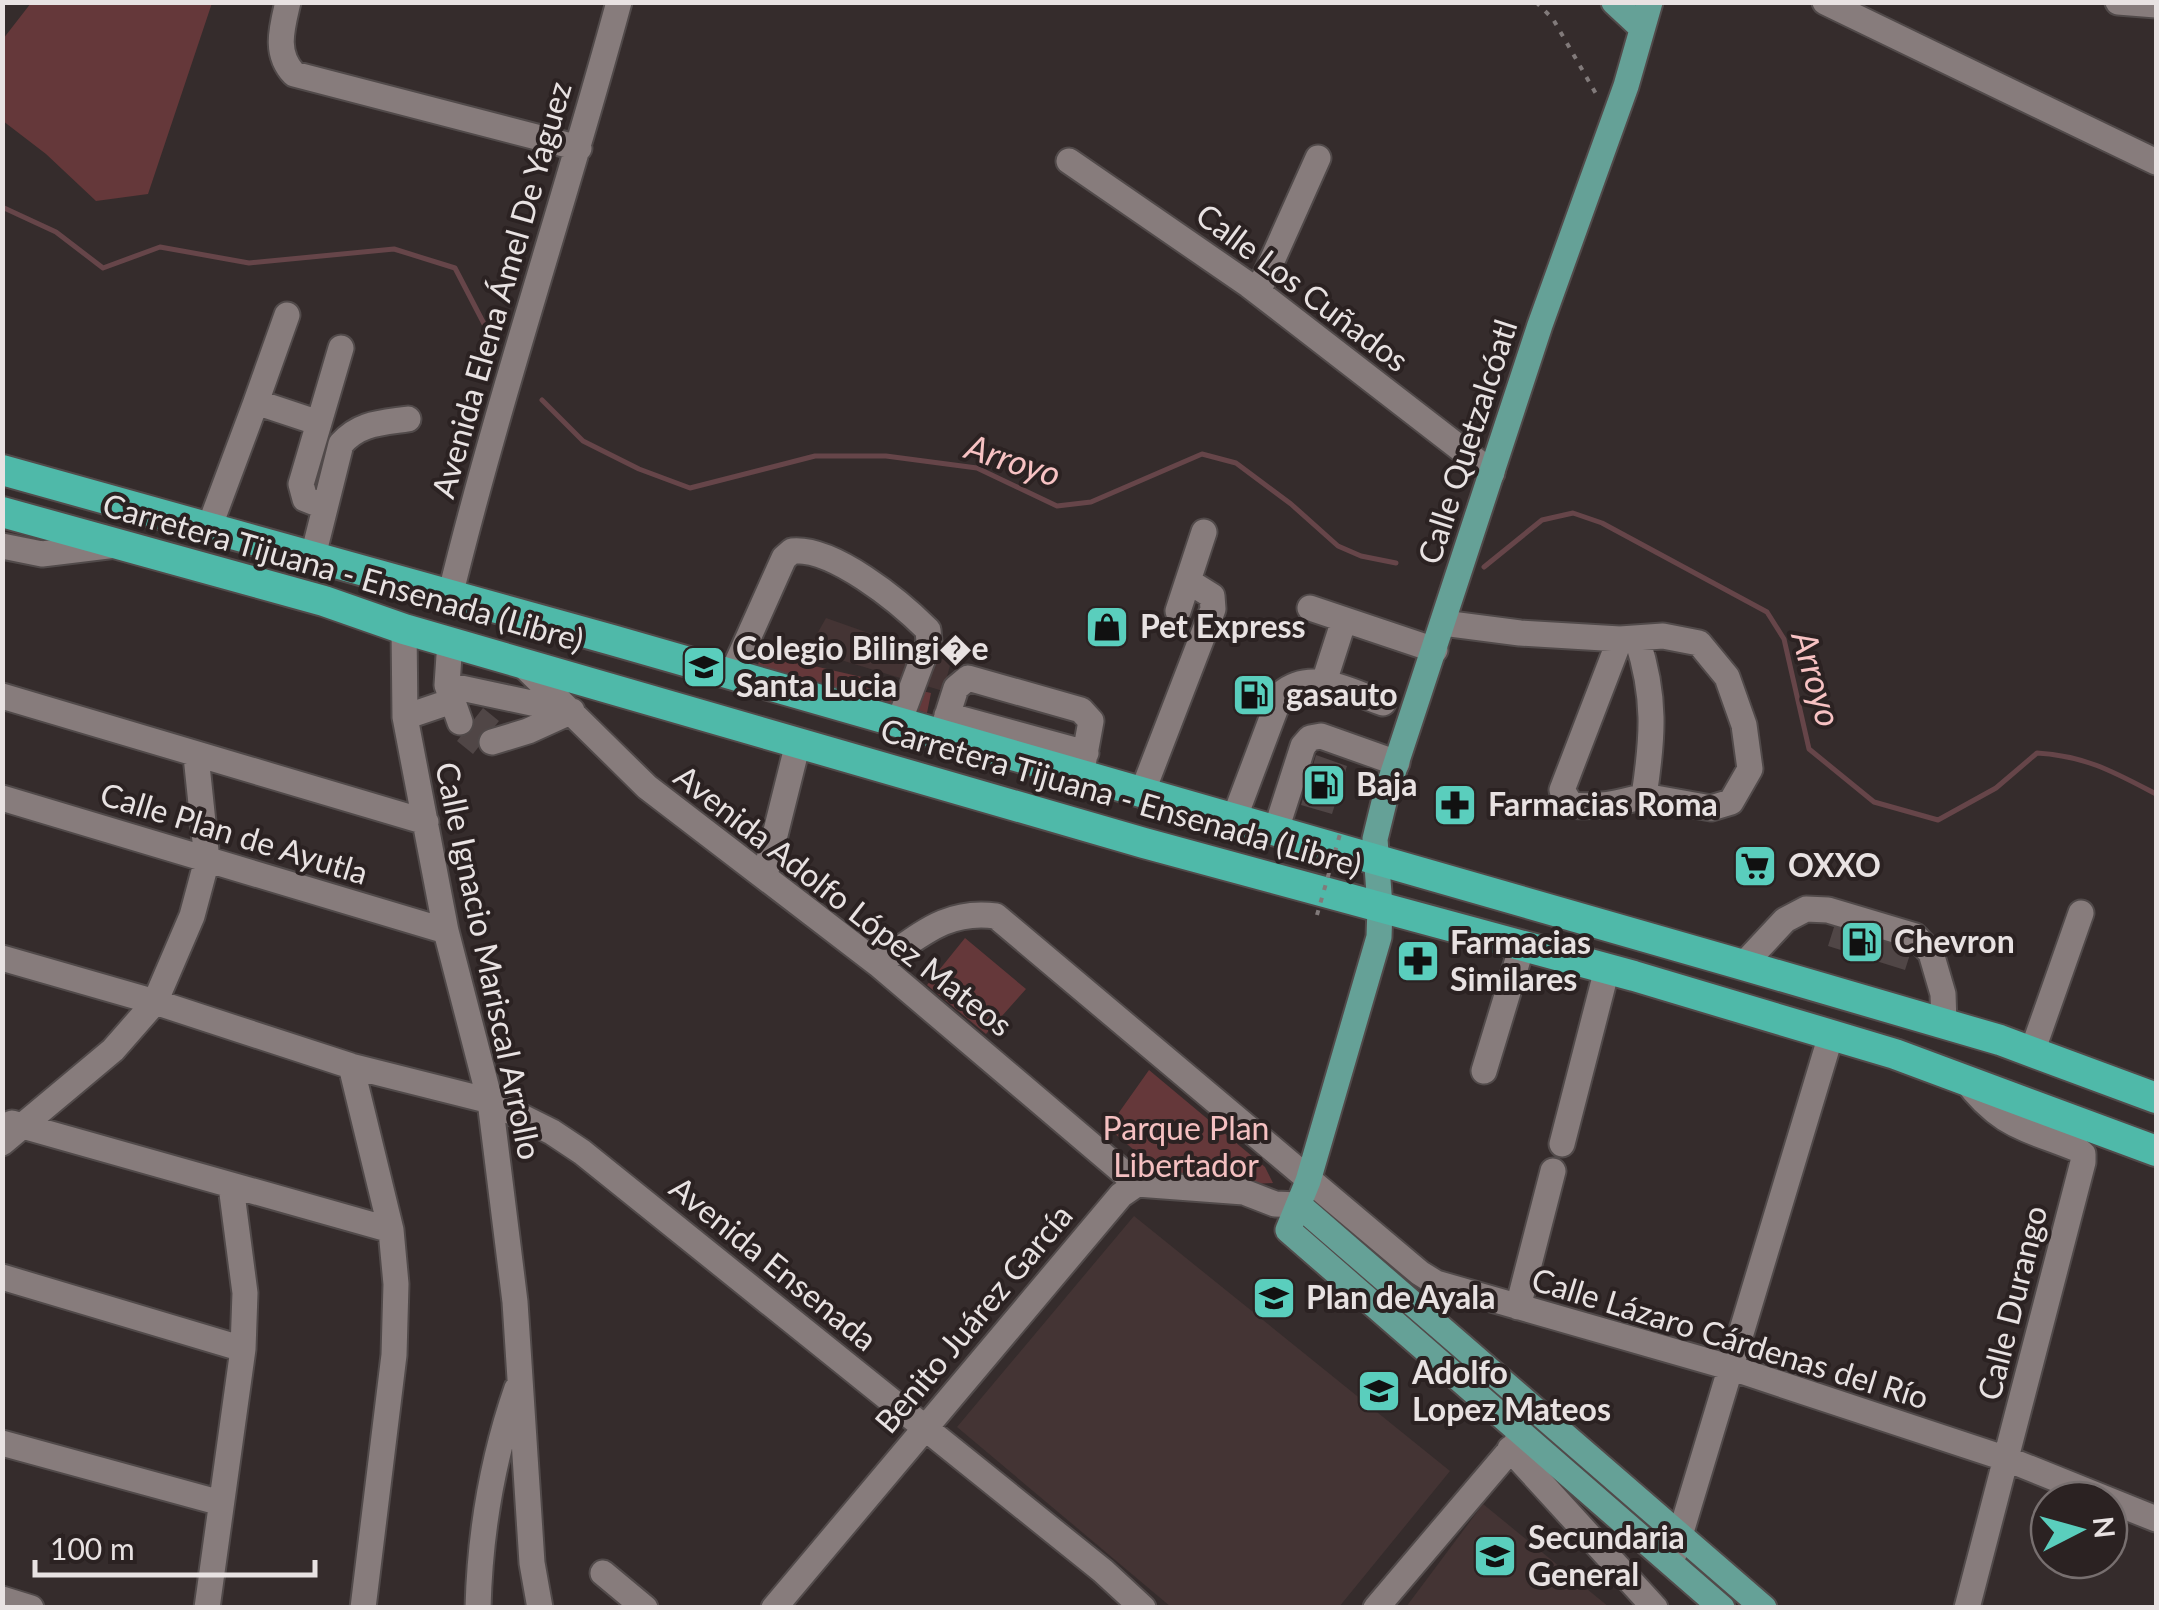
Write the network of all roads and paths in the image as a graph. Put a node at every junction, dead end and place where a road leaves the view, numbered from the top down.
1 (288, 2) edge
2 (620, 2) edge
3 (1536, 2) edge
4 (1614, 2) edge
5 (1650, 2) edge
6 (1825, 2) edge
7 (2118, 2) edge
8 (2156, 5) edge
9 (1642, 28) junction
10 (1613, 121) junction
11 (579, 148) junction
12 (1318, 158) dead end
13 (1069, 161) dead end
14 (2156, 162) edge
15 (1258, 292) junction
16 (288, 315) dead end
17 (341, 348) dead end
18 (256, 402) junction
19 (408, 420) dead end
20 (319, 423) junction
21 (2, 470) edge
22 (1492, 473) junction
23 (325, 506) junction
24 (2, 512) edge
25 (209, 528) junction
26 (1204, 532) dead end
27 (116, 544) junction
28 (2, 546) edge
29 (313, 556) junction
30 (1188, 581) junction
31 (450, 596) junction
32 (324, 600) junction
33 (1310, 608) dead end
34 (1178, 611) dead end
35 (1344, 620) junction
36 (1443, 623) junction
37 (404, 628) junction
38 (1629, 639) junction
39 (450, 641) junction
40 (1434, 650) junction
41 (517, 660) junction
42 (732, 674) junction
43 (1324, 682) junction
44 (2, 696) edge
45 (453, 703) junction
46 (1383, 703) dead end
47 (572, 711) junction
48 (405, 716) junction
49 (898, 722) junction
50 (944, 725) junction
51 (492, 742) dead end
52 (798, 743) junction
53 (196, 756) junction
54 (1397, 763) junction
55 (1083, 764) junction
56 (1142, 793) junction
57 (1644, 796) junction
58 (2, 798) edge
59 (1234, 819) junction
60 (426, 822) junction
61 (1276, 830) junction
62 (1340, 834) dead end
63 (1374, 858) junction
64 (207, 860) junction
65 (765, 875) junction
66 (1380, 907) junction
67 (2081, 913) dead end
68 (1317, 915) dead end
69 (446, 931) junction
70 (1522, 946) junction
71 (2, 958) edge
72 (878, 964) junction
73 (1743, 965) junction
74 (1608, 969) junction
75 (155, 1002) junction
76 (1944, 1024) junction
77 (1831, 1035) junction
78 (2032, 1052) junction
79 (350, 1066) junction
80 (1484, 1072) dead end
81 (1964, 1078) junction
82 (2156, 1098) edge
83 (490, 1101) junction
84 (9, 1130) edge
85 (1562, 1144) dead end
86 (2156, 1151) edge
87 (1553, 1171) dead end
88 (1137, 1184) junction
89 (231, 1186) junction
90 (1294, 1197) junction
91 (391, 1230) junction
92 (2, 1276) edge
93 (1518, 1308) junction
94 (242, 1350) junction
95 (1732, 1368) junction
96 (520, 1379) junction
97 (925, 1427) junction
98 (1517, 1442) junction
99 (2, 1443) edge
100 (2007, 1459) junction
101 (222, 1503) junction
102 (2156, 1519) edge
103 (1681, 1538) junction
104 (1670, 1563) junction
105 (603, 1573) dead end
106 (2, 1599) edge
107 (540, 1606) edge
108 (31, 1608) edge
109 (207, 1608) edge
110 (363, 1608) edge
111 (478, 1608) edge
112 (645, 1608) edge
113 (774, 1608) edge
114 (1143, 1608) edge
115 (1376, 1608) edge
116 (1655, 1608) edge
117 (1722, 1608) edge
118 (1764, 1608) edge
119 (1967, 1608) edge

1 - 11 street
2 - 11 street, Avenida Elena Ámel De Yaguez
3 - 10 path
4 - 9 main road
5 - 9 main road, Calle Quetzalcóatl
6 - 14 street
7 - 8 street
9 - 10 main road, Calle Quetzalcóatl
10 - 22 main road, Calle Quetzalcóatl
11 - 31 street, Avenida Elena Ámel De Yaguez
12 - 15 street
13 - 15 street, Calle Los Cuñados
15 - 22 street, Calle Los Cuñados
16 - 18 street
17 - 20 street
18 - 20 street
18 - 25 street
19 - 23 street
20 - 23 street
21 - 25 highway, Carretera Tijuana - Ensenada (Libre)
22 - 36 main road, Calle Quetzalcóatl
23 - 29 street
24 - 27 highway, Carretera Tijuana - Ensenada (Libre)
25 - 29 highway, Carretera Tijuana - Ensenada (Libre)
26 - 30 street
27 - 28 street
27 - 32 highway, Carretera Tijuana - Ensenada (Libre)
29 - 31 highway, Carretera Tijuana - Ensenada (Libre)
29 - 32 highway
30 - 34 street
30 - 56 street
31 - 42 highway, Carretera Tijuana - Ensenada (Libre)
32 - 37 highway, Carretera Tijuana - Ensenada (Libre)
33 - 35 street
35 - 40 street
35 - 43 street
36 - 38 street
36 - 40 main road, Calle Quetzalcóatl
37 - 39 highway, Carretera Tijuana - Ensenada (Libre)
37 - 48 street, Calle Ignacio Mariscal Arrollo
38 - 57 street
38 - 57 street
38 - 57 street
39 - 41 highway, Carretera Tijuana - Ensenada (Libre)
39 - 45 street
40 - 54 main road, Calle Quetzalcóatl
41 - 47 street, Avenida Adolfo López Mateos
41 - 52 highway, Carretera Tijuana - Ensenada (Libre)
42 - 49 highway, Carretera Tijuana - Ensenada (Libre)
42 - 49 street
43 - 46 street
43 - 59 street
44 - 53 street
45 - 47 street
45 - 48 street
47 - 51 street
47 - 65 street, Avenida Adolfo López Mateos
48 - 60 street, Calle Ignacio Mariscal Arrollo
49 - 50 highway, Carretera Tijuana - Ensenada (Libre)
50 - 55 highway, Carretera Tijuana - Ensenada (Libre)
50 - 55 street
52 - 65 street
52 - 66 highway, Carretera Tijuana - Ensenada (Libre)
53 - 60 street
53 - 64 street
54 - 61 street
54 - 63 main road, Calle Quetzalcóatl
55 - 56 highway, Carretera Tijuana - Ensenada (Libre)
56 - 59 highway, Carretera Tijuana - Ensenada (Libre)
58 - 64 street, Calle Plan de Ayutla
59 - 61 highway, Carretera Tijuana - Ensenada (Libre)
60 - 69 street, Calle Ignacio Mariscal Arrollo
61 - 63 highway, Carretera Tijuana - Ensenada (Libre)
62 - 68 path, bridge
63 - 66 main road, Calle Quetzalcóatl
63 - 73 highway, Carretera Tijuana - Ensenada (Libre)
64 - 69 street, Calle Plan de Ayutla
64 - 75 street
65 - 72 street, Avenida Adolfo López Mateos
66 - 70 highway, Carretera Tijuana - Ensenada (Libre)
66 - 90 main road
67 - 78 street
69 - 83 street, Calle Ignacio Mariscal Arrollo
70 - 74 highway, Carretera Tijuana - Ensenada (Libre)
70 - 80 street
71 - 75 street, Avenida Ensenada
72 - 88 street, Avenida Adolfo López Mateos
72 - 90 street
73 - 76 highway, Carretera Tijuana - Ensenada (Libre)
73 - 76 street
74 - 77 highway, Carretera Tijuana - Ensenada (Libre)
74 - 85 street
75 - 79 street, Avenida Ensenada
75 - 84 street
76 - 78 highway, Carretera Tijuana - Ensenada (Libre)
77 - 81 highway, Carretera Tijuana - Ensenada (Libre)
77 - 95 street
78 - 82 highway, Carretera Tijuana - Ensenada (Libre)
79 - 83 street, Avenida Ensenada
79 - 91 street
81 - 86 highway, Carretera Tijuana - Ensenada (Libre)
81 - 100 street, Calle Durango
83 - 96 street, Calle Ignacio Mariscal Arrollo
83 - 97 street, Avenida Ensenada
84 - 89 street
87 - 93 street
88 - 90 street
88 - 97 street, Benito Juárez García
89 - 91 street
89 - 94 street
90 - 93 street, Calle Lázaro Cárdenas del Río
90 - 98 main road
90 - 103 main road
91 - 110 street
92 - 94 street
93 - 95 street, Calle Lázaro Cárdenas del Río
94 - 101 street
95 - 100 street, Calle Lázaro Cárdenas del Río
95 - 103 street
96 - 107 street, Calle Ignacio Mariscal Arrollo
96 - 111 street
97 - 113 street, Benito Juárez García
97 - 114 street, Avenida Ensenada
98 - 104 main road
98 - 115 street
98 - 116 street
99 - 101 street
100 - 102 street, Calle Lázaro Cárdenas del Río
100 - 119 street, Calle Durango
101 - 109 street
103 - 104 street
103 - 118 main road
104 - 117 main road
105 - 112 street
106 - 108 street

